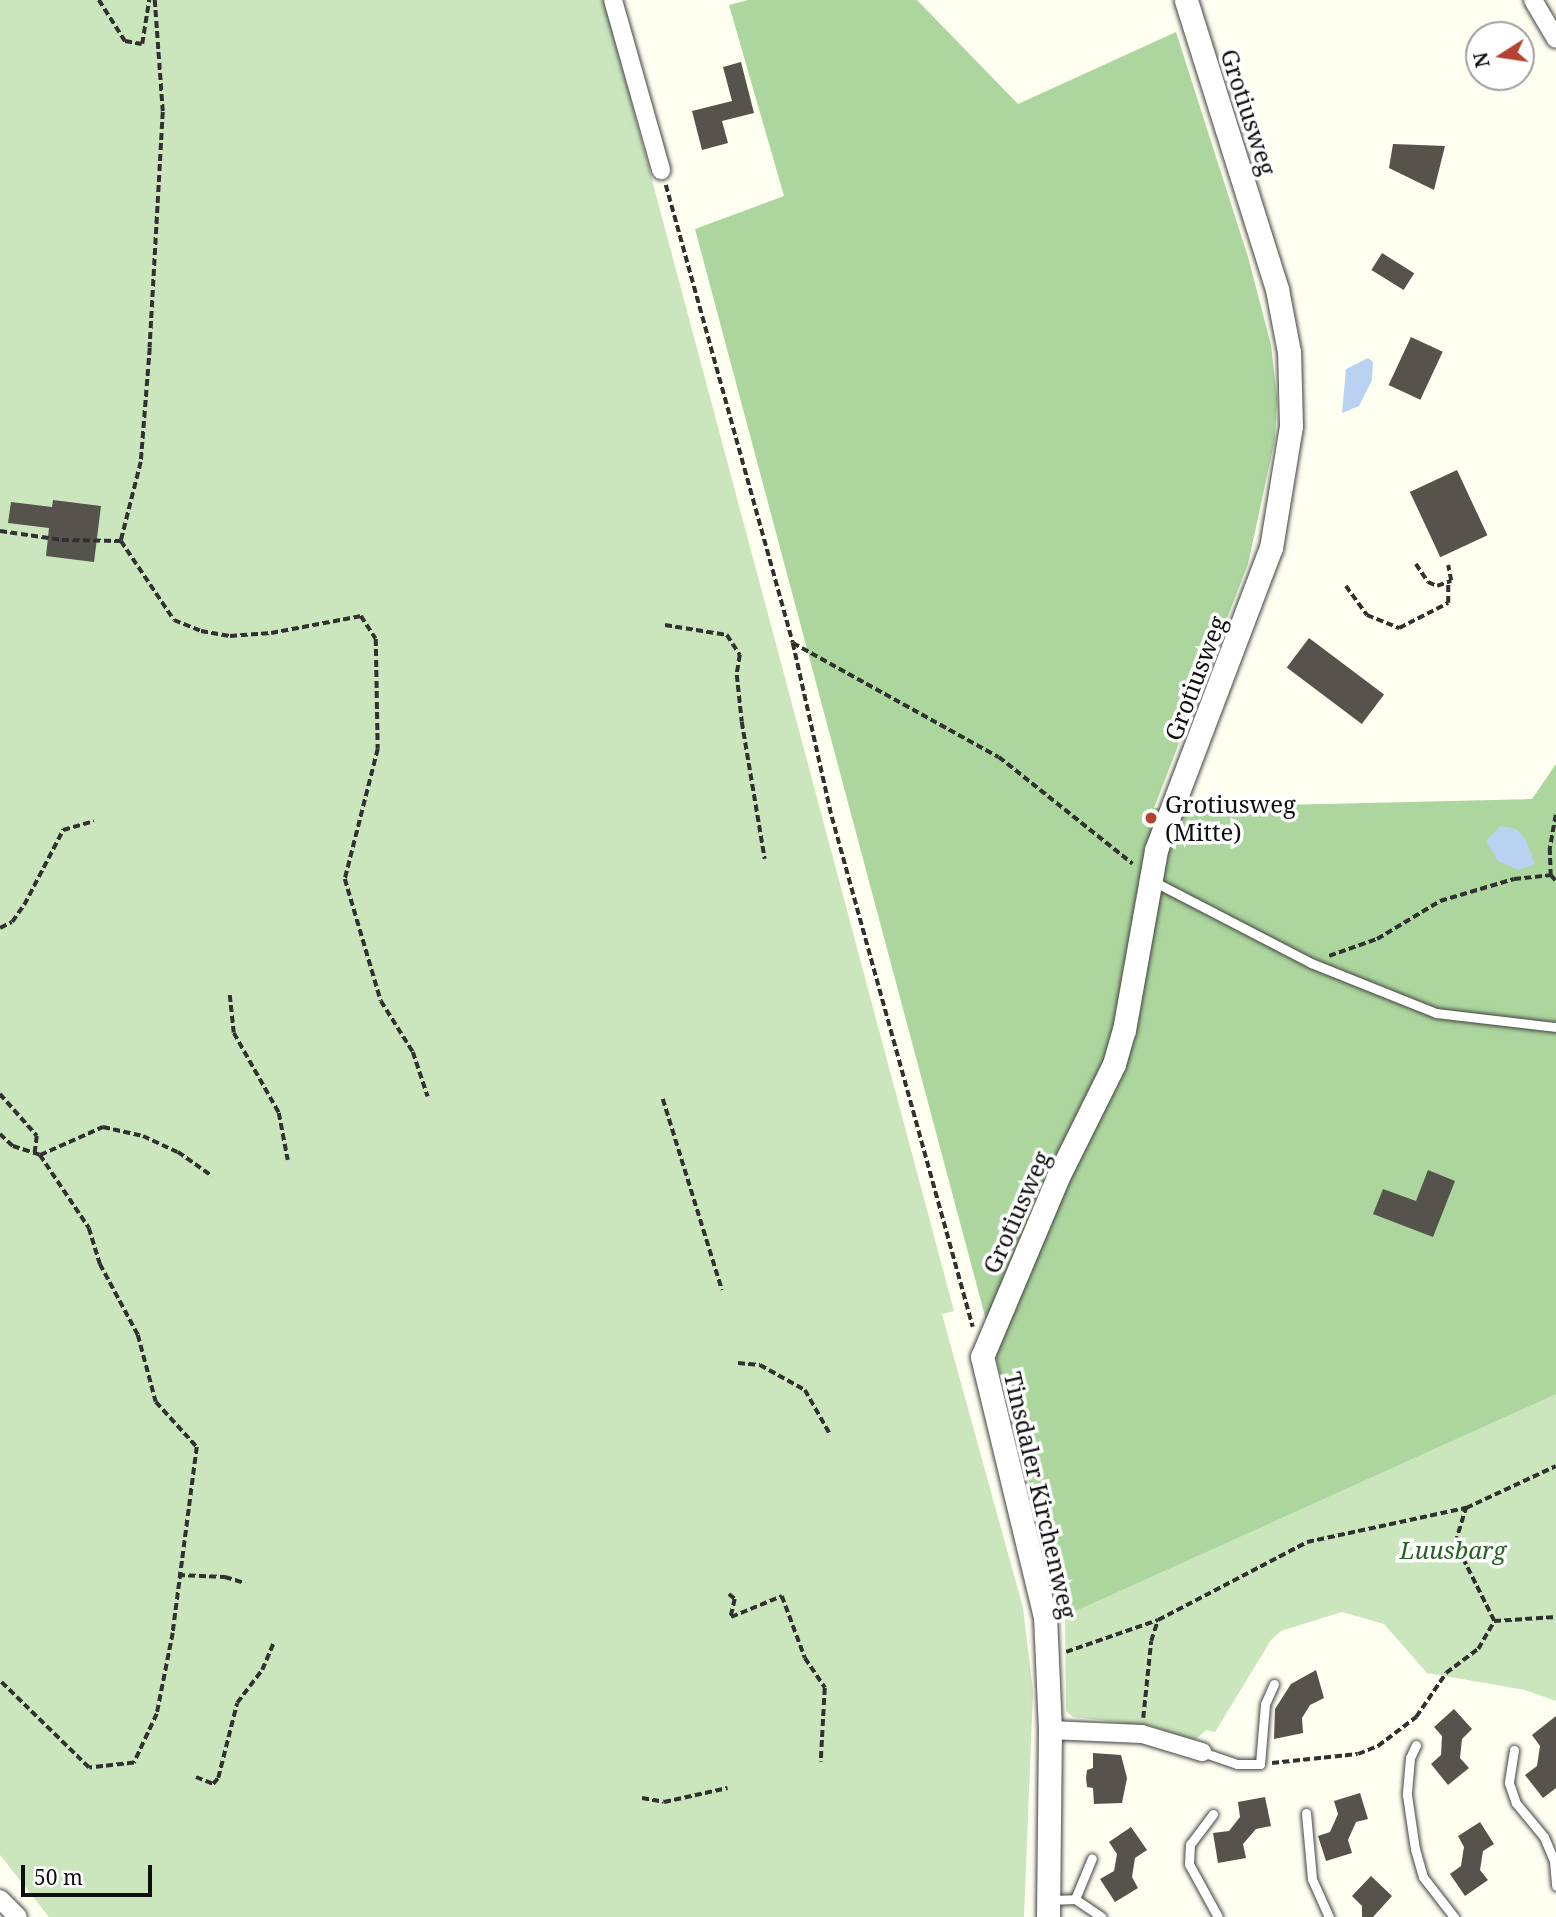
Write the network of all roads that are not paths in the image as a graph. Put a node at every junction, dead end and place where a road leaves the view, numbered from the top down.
1 (613, 0) edge
2 (1186, 0) edge
3 (1532, 0) edge
4 (1556, 39) edge
5 (661, 170) road end
6 (1152, 880) junction
7 (1556, 1027) edge
8 (982, 1357) joint
9 (1274, 1684) dead end
10 (1050, 1730) junction
11 (1416, 1745) dead end
12 (1514, 1750) dead end
13 (1202, 1752) joint
14 (1307, 1813) dead end
15 (1213, 1814) dead end
16 (1092, 1858) dead end
17 (1556, 1886) edge
18 (0, 1899) edge
19 (1075, 1899) junction
20 (1048, 1908) edge
21 (18, 1917) edge
22 (1102, 1917) edge
23 (1218, 1917) edge
24 (1329, 1917) edge
25 (1454, 1917) edge

1 - 5 street
2 - 6 street, Grotiusweg
3 - 4 street
6 - 7 lane
6 - 8 street, Grotiusweg
8 - 10 street, Tinsdaler Kirchenweg
9 - 13 lane
10 - 13 street
10 - 20 street, Tinsdaler Kirchenweg
11 - 25 lane
12 - 17 lane
14 - 24 lane
15 - 23 lane
16 - 19 lane
18 - 21 street
19 - 20 lane
19 - 22 lane

